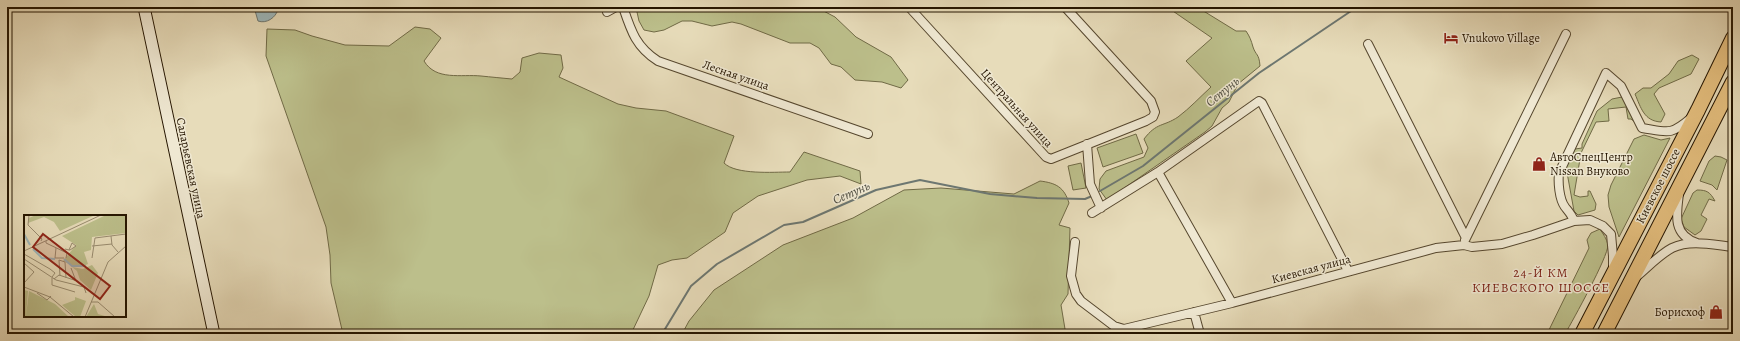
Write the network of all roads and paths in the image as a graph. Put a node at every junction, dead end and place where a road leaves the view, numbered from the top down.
1 (144, 7) edge
2 (616, 7) edge
3 (623, 7) edge
4 (909, 7) edge
5 (1066, 7) edge
6 (607, 12) dead end
7 (1566, 34) dead end
8 (1733, 38) edge
9 (1368, 44) dead end
10 (1733, 82) edge
11 (1698, 110) junction
12 (868, 134) dead end
13 (1087, 144) junction
14 (1158, 172) junction
15 (1680, 185) junction
16 (1101, 208) junction
17 (1092, 213) dead end
18 (1574, 221) junction
19 (1465, 241) junction
20 (1075, 242) dead end
21 (1698, 243) junction
22 (1733, 247) edge
23 (1348, 271) junction
24 (1612, 275) junction
25 (1630, 283) junction
26 (1232, 303) junction
27 (1194, 312) junction
28 (214, 334) edge
29 (1200, 334) edge
30 (1582, 334) edge
31 (1604, 334) edge

1 - 28 street, Саларьевская улица
2 - 6 street
3 - 12 street, Лесная улица
4 - 13 street, Центральная улица
5 - 13 street, Центральная улица
7 - 19 street
8 - 11 highway, Киевское шоссе
9 - 19 street
10 - 15 highway, Киевское шоссе
11 - 18 street
11 - 24 highway, Киевское шоссе
13 - 16 street
14 - 16 street
14 - 23 street
14 - 26 street
15 - 21 street
15 - 25 highway, Киевское шоссе
16 - 17 street
18 - 19 street, Киевская улица
18 - 24 street, Киевская улица
19 - 23 street, Киевская улица
20 - 27 street, Киевская улица
21 - 22 street
21 - 25 street
23 - 26 street, Киевская улица
24 - 30 highway, Киевское шоссе
25 - 31 highway, Киевское шоссе
26 - 27 street, Киевская улица
27 - 29 street

